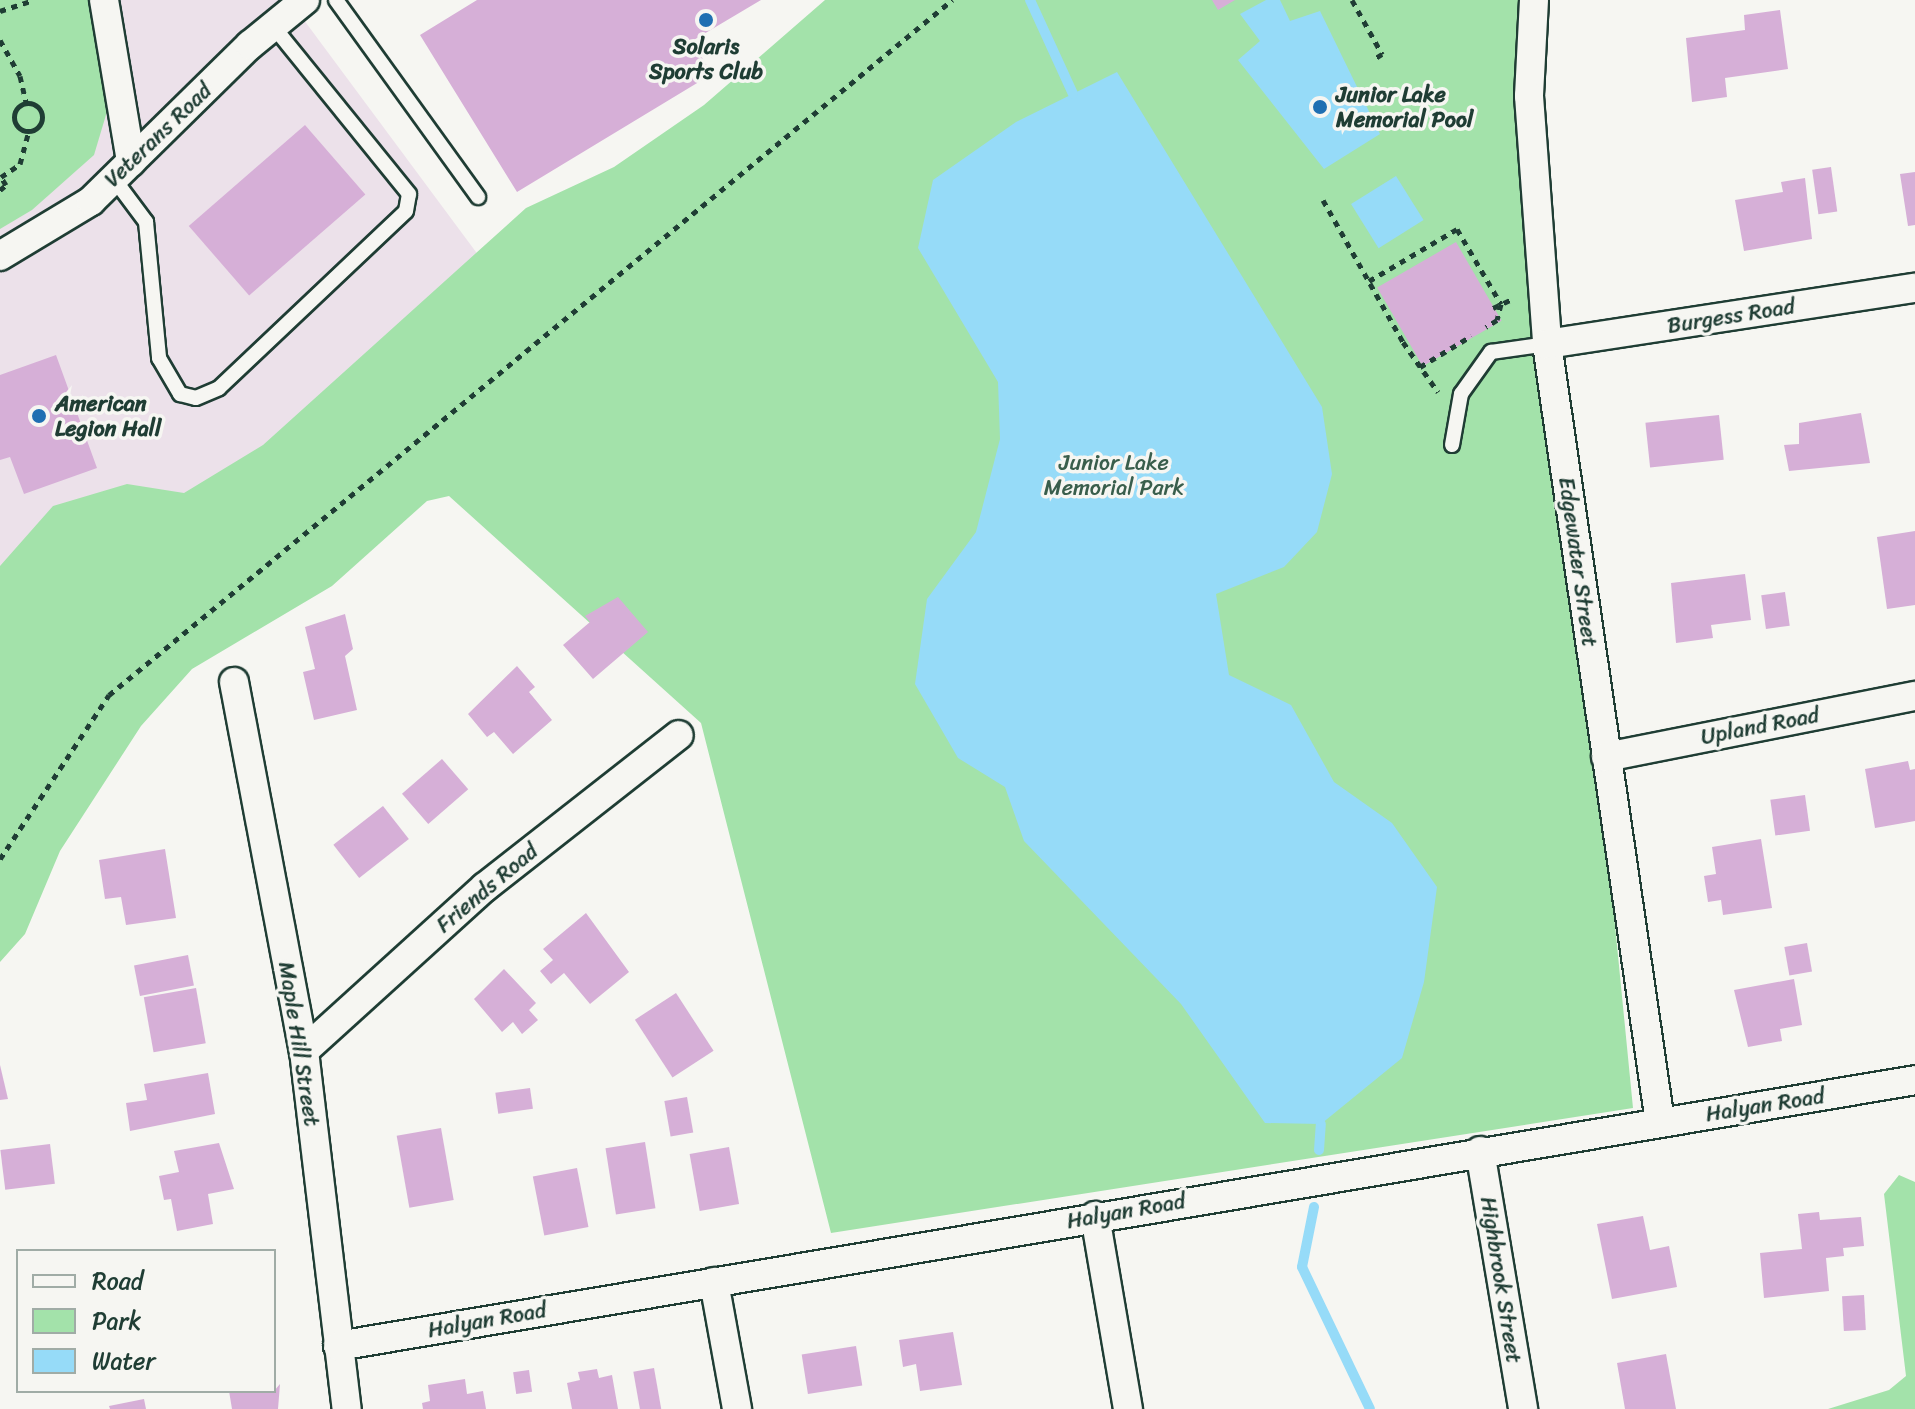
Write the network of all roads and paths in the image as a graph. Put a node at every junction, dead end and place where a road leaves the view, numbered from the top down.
1 (33, 0) edge
2 (104, 0) edge
3 (305, 0) edge
4 (336, 0) edge
5 (952, 0) edge
6 (1352, 0) edge
7 (1534, 0) edge
8 (0, 11) edge
9 (273, 26) junction
10 (0, 40) edge
11 (1374, 59) dead end
12 (26, 102) junction
13 (29, 131) junction
14 (122, 170) junction
15 (0, 176) edge
16 (0, 190) edge
17 (478, 197) dead end
18 (1323, 200) dead end
19 (0, 256) edge
20 (1369, 281) junction
21 (1915, 288) edge
22 (1547, 344) junction
23 (1420, 367) junction
24 (1457, 419) junction
25 (1452, 445) dead end
26 (234, 682) dead end
27 (1915, 696) edge
28 (679, 735) dead end
29 (1606, 757) junction
30 (0, 859) edge
31 (304, 1051) junction
32 (1915, 1080) edge
33 (1660, 1122) junction
34 (1480, 1151) junction
35 (1095, 1216) junction
36 (714, 1282) junction
37 (338, 1346) junction
38 (347, 1409) edge
39 (737, 1409) edge
40 (1128, 1409) edge
41 (1523, 1409) edge

1 - 8 path
2 - 14 street
3 - 9 street, Veterans Road
4 - 17 lane
5 - 30 path
6 - 11 path
7 - 22 street, Edgewater Street
9 - 14 street, Veterans Road
9 - 14 lane
10 - 12 path
12 - 13 path
12 - 13 path
13 - 15 path
14 - 19 street, Veterans Road
15 - 16 path
18 - 20 path
20 - 23 path
20 - 23 path
21 - 22 street, Burgess Road
22 - 24 lane
22 - 29 street, Edgewater Street
23 - 24 path
24 - 25 lane
26 - 31 street, Maple Hill Street
27 - 29 street, Upland Road
28 - 31 street, Friends Road
29 - 33 street, Edgewater Street
31 - 37 street, Maple Hill Street
32 - 33 street, Halyan Road
33 - 34 street, Halyan Road
34 - 35 street, Halyan Road
34 - 41 street, Highbrook Street
35 - 36 street, Halyan Road
35 - 40 street
36 - 37 street, Halyan Road
36 - 39 street
37 - 38 street, Maple Hill Street

